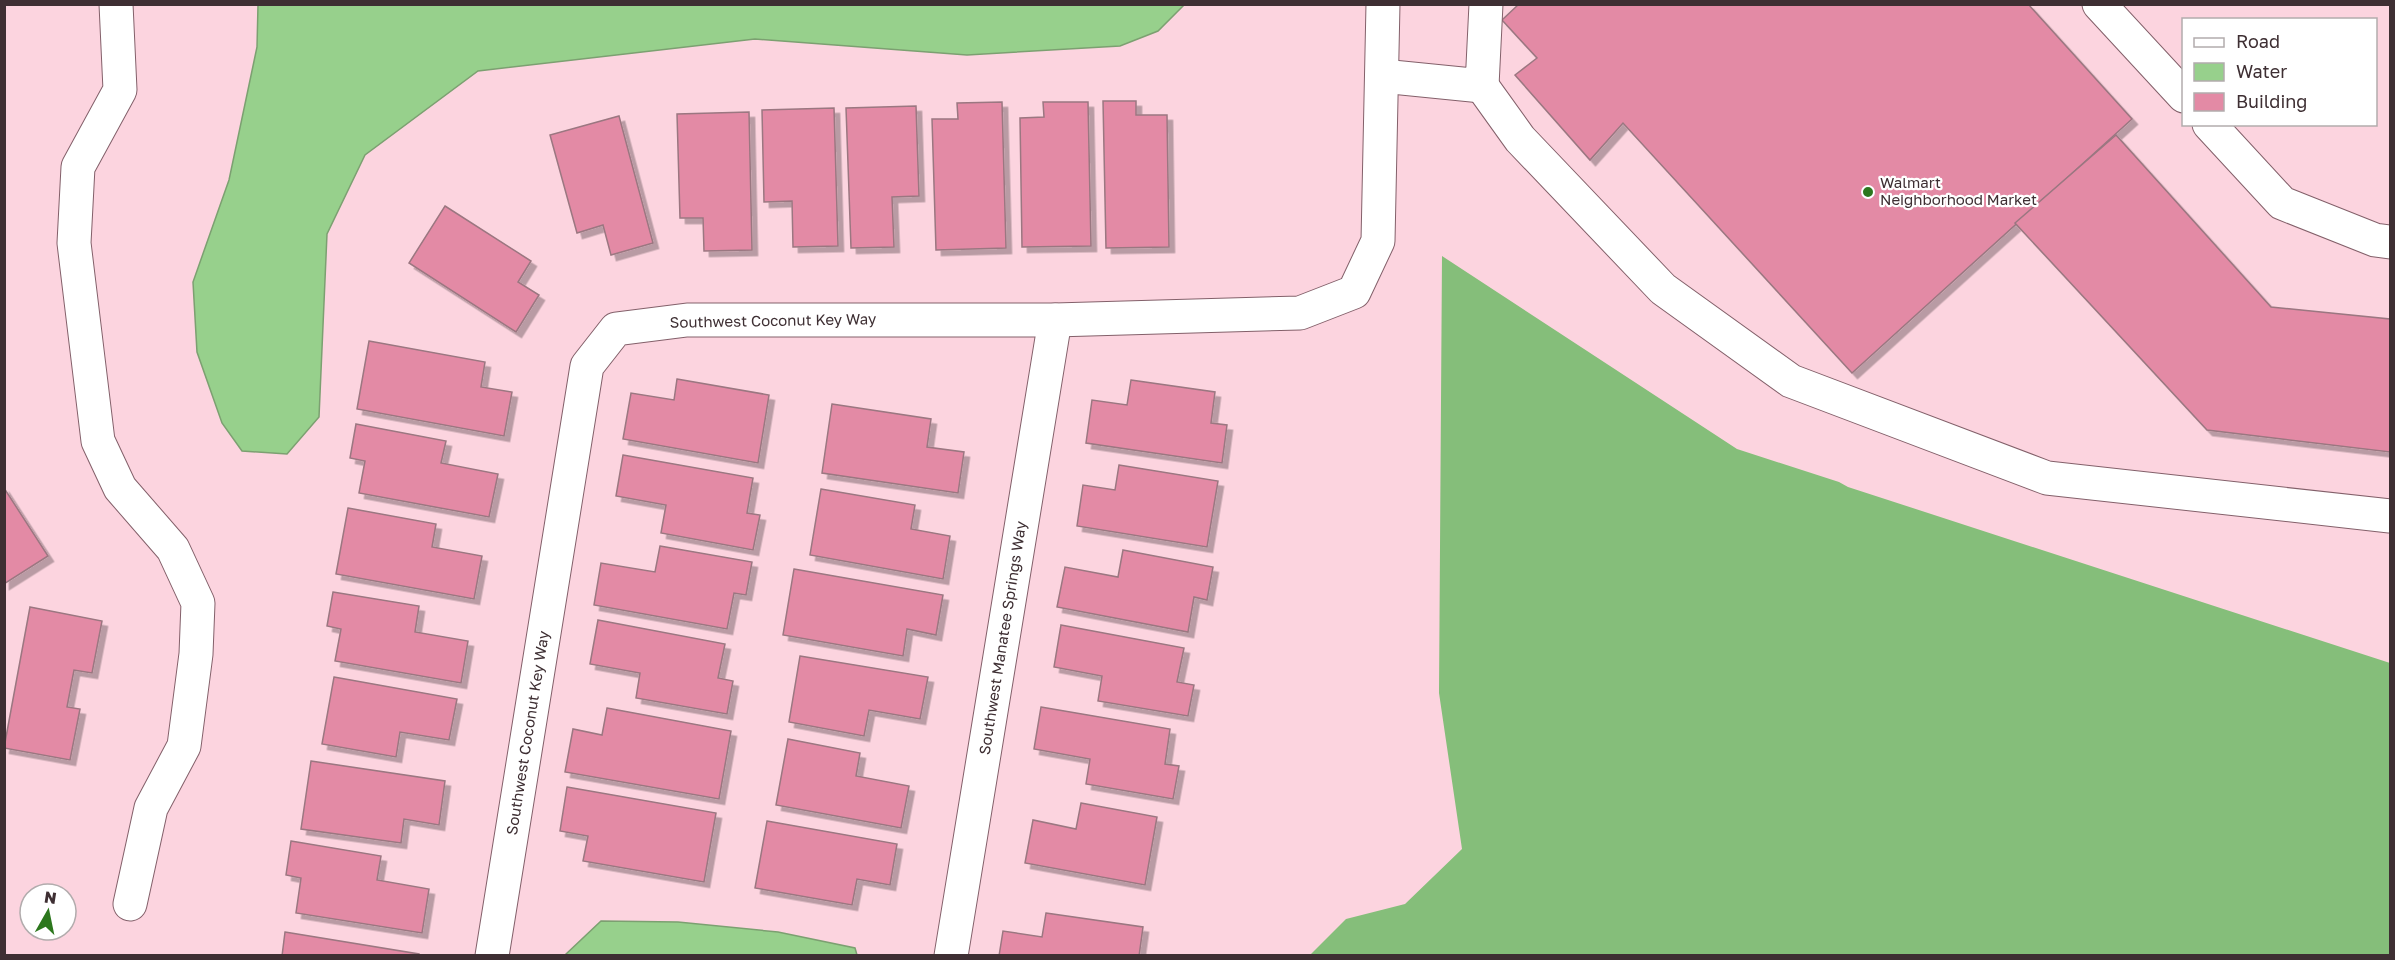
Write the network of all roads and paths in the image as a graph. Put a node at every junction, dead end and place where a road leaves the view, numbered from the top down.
1 (116, 4) edge
2 (1383, 4) edge
3 (1486, 4) edge
4 (2099, 4) edge
5 (1382, 76) junction
6 (1482, 86) junction
7 (2182, 94) edge
8 (2212, 126) edge
9 (2391, 242) edge
10 (1055, 320) junction
11 (2391, 516) edge
12 (130, 904) dead end
13 (492, 956) edge
14 (951, 956) edge

1 - 12 street
2 - 5 street
3 - 6 street
4 - 7 street
5 - 6 street
5 - 10 street, Southwest Coconut Key Way
6 - 11 street
8 - 9 street
10 - 13 street, Southwest Coconut Key Way
10 - 14 street, Southwest Manatee Springs Way

